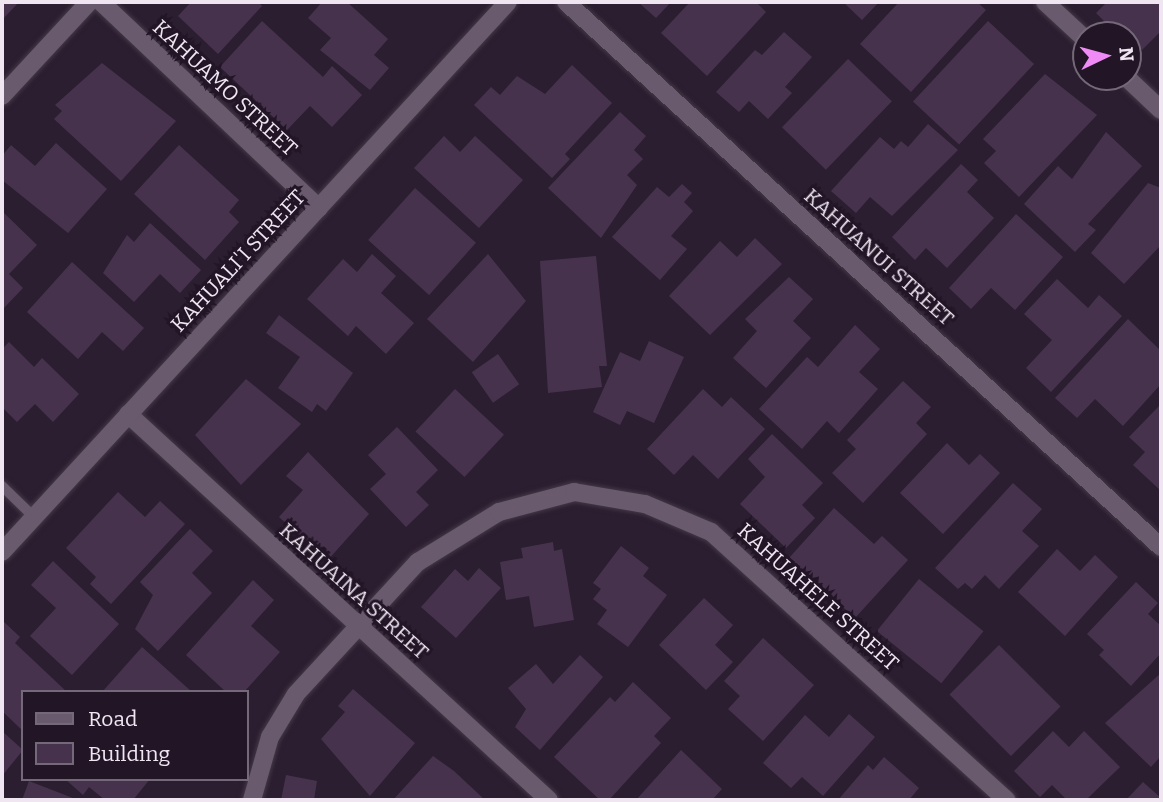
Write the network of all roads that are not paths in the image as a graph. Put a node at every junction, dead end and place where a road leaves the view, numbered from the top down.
1 (89, 2) edge
2 (101, 2) edge
3 (509, 2) edge
4 (566, 2) edge
5 (1045, 2) edge
6 (1072, 27) edge
7 (1141, 91) edge
8 (2, 96) edge
9 (1161, 110) edge
10 (318, 208) junction
11 (128, 414) junction
12 (2, 486) edge
13 (34, 517) junction
14 (1161, 547) edge
15 (2, 552) edge
16 (358, 626) junction
17 (251, 800) edge
18 (549, 800) edge
19 (1007, 800) edge

1 - 8 street
2 - 10 street, KAHUAMO STREET
3 - 10 street, KAHUALI'I STREET
4 - 14 street, KAHUANUI STREET
5 - 6 street
7 - 9 street
10 - 11 street, KAHUALI'I STREET
11 - 13 street, KAHUALI'I STREET
11 - 16 street, KAHUAINA STREET
12 - 13 lane
13 - 15 street, KAHUALI'I STREET
16 - 17 street, KAHUAHELE STREET
16 - 18 street, KAHUAINA STREET
16 - 19 street, KAHUAHELE STREET

